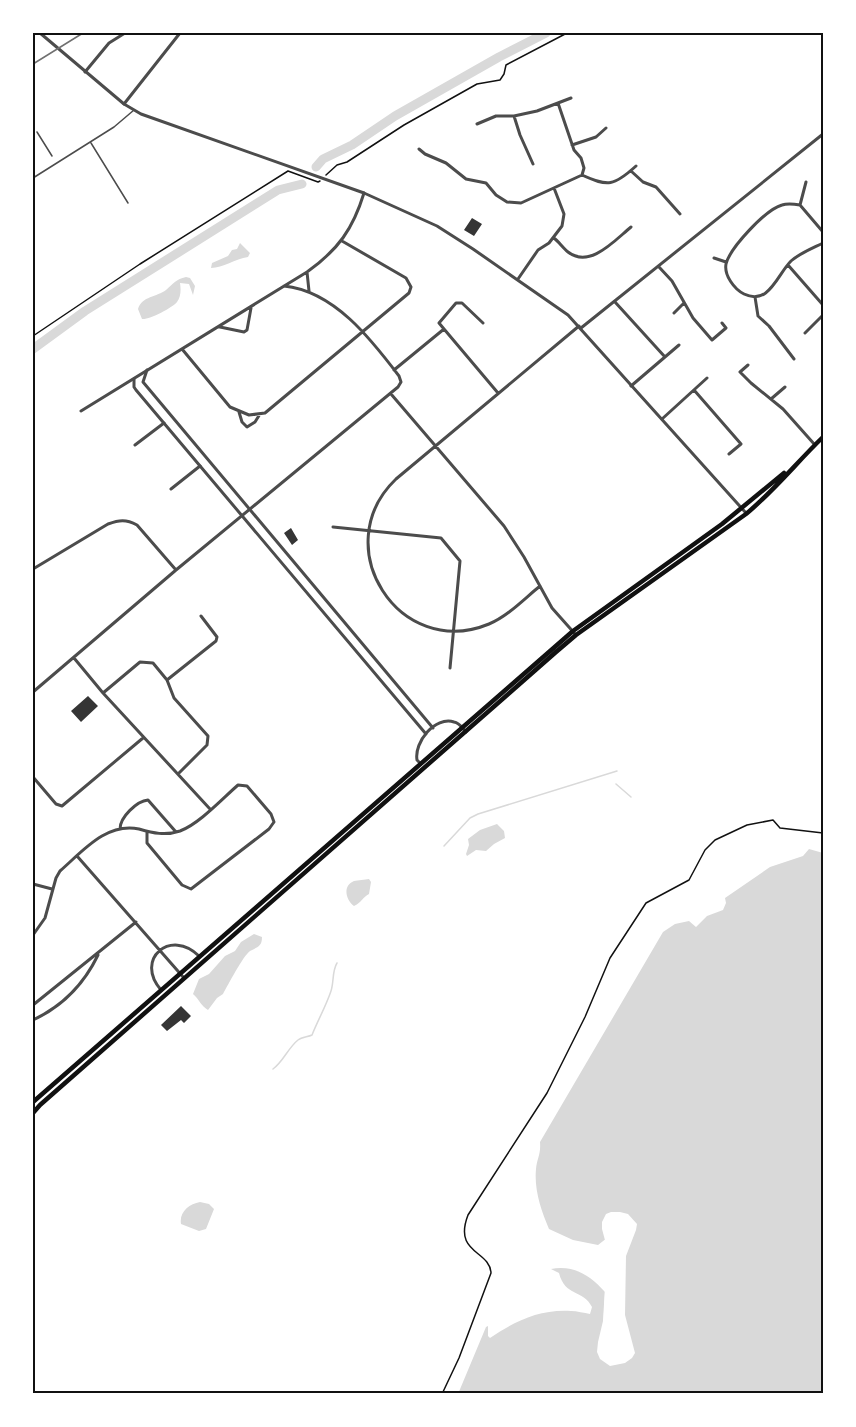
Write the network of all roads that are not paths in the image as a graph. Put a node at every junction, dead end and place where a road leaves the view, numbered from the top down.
1 (40, 33) edge
2 (125, 33) edge
3 (180, 33) edge
4 (86, 72) junction
5 (571, 98) dead end
6 (558, 103) junction
7 (124, 104) junction
8 (134, 110) junction
9 (514, 116) junction
10 (477, 124) dead end
11 (606, 128) dead end
12 (37, 132) dead end
13 (823, 134) edge
14 (91, 141) junction
15 (572, 145) junction
16 (419, 149) dead end
17 (52, 156) dead end
18 (533, 164) dead end
19 (636, 166) dead end
20 (631, 171) junction
21 (582, 175) junction
22 (33, 178) edge
23 (806, 182) dead end
24 (554, 188) junction
25 (364, 193) junction
26 (128, 203) dead end
27 (800, 205) junction
28 (680, 214) dead end
29 (631, 227) dead end
30 (823, 232) edge
31 (554, 238) junction
32 (342, 241) junction
33 (823, 243) edge
34 (714, 258) dead end
35 (726, 262) junction
36 (788, 265) junction
37 (659, 267) junction
38 (308, 272) junction
39 (518, 279) junction
40 (285, 286) junction
41 (309, 291) junction
42 (754, 297) junction
43 (615, 302) junction
44 (684, 303) junction
45 (823, 305) edge
46 (251, 307) junction
47 (674, 312) dead end
48 (823, 315) edge
49 (483, 323) dead end
50 (722, 323) dead end
51 (219, 326) junction
52 (580, 327) junction
53 (444, 329) junction
54 (363, 332) junction
55 (805, 333) dead end
56 (679, 345) dead end
57 (182, 349) junction
58 (665, 357) junction
59 (794, 359) dead end
60 (748, 364) dead end
61 (147, 370) junction
62 (394, 370) junction
63 (707, 378) dead end
64 (134, 379) junction
65 (631, 386) junction
66 (785, 387) dead end
67 (694, 390) junction
68 (498, 393) junction
69 (391, 394) junction
70 (771, 399) junction
71 (81, 411) dead end
72 (239, 412) junction
73 (260, 414) junction
74 (171, 417) junction
75 (661, 420) junction
76 (164, 423) junction
77 (823, 437) edge
78 (135, 445) dead end
79 (815, 445) junction
80 (435, 446) junction
81 (729, 454) dead end
82 (205, 458) junction
83 (199, 465) junction
84 (794, 466) junction
85 (171, 489) dead end
86 (740, 509) junction
87 (250, 511) junction
88 (746, 514) junction
89 (242, 517) junction
90 (333, 527) dead end
91 (368, 530) junction
92 (33, 569) edge
93 (176, 570) junction
94 (306, 578) junction
95 (299, 584) junction
96 (540, 586) junction
97 (201, 616) dead end
98 (351, 631) junction
99 (454, 631) junction
100 (575, 633) junction
101 (343, 638) junction
102 (74, 658) junction
103 (450, 668) dead end
104 (385, 672) junction
105 (378, 678) junction
106 (167, 680) junction
107 (33, 692) edge
108 (103, 693) junction
109 (433, 728) junction
110 (464, 729) junction
111 (426, 734) junction
112 (144, 738) junction
113 (420, 763) junction
114 (424, 768) junction
115 (178, 774) junction
116 (33, 777) edge
117 (210, 809) junction
118 (120, 829) junction
119 (147, 832) junction
120 (176, 832) junction
121 (77, 856) junction
122 (33, 884) edge
123 (52, 889) junction
124 (136, 922) junction
125 (33, 935) edge
126 (160, 950) junction
127 (100, 953) junction
128 (199, 956) junction
129 (180, 973) junction
130 (184, 978) junction
131 (161, 990) junction
132 (33, 1005) edge
133 (33, 1020) edge
134 (33, 1102) edge
135 (33, 1113) edge

1 - 4 street
2 - 4 street
3 - 7 street
4 - 7 street
5 - 6 street
6 - 9 street
6 - 15 street
7 - 8 street
8 - 14 lane
8 - 25 street
9 - 10 street
9 - 18 street
11 - 15 street
12 - 17 lane
13 - 37 street
14 - 22 lane
14 - 26 lane
15 - 21 street
16 - 24 street
19 - 20 street
20 - 21 street
20 - 28 street
21 - 24 street
23 - 27 street
24 - 31 street
25 - 32 street
25 - 39 street
27 - 30 street
27 - 35 street
29 - 31 street
31 - 39 street
32 - 38 street
32 - 54 street
33 - 36 street
34 - 35 street
35 - 42 street
36 - 42 street
36 - 45 street
37 - 43 street
37 - 44 street
38 - 40 street
38 - 41 street
39 - 52 street
40 - 41 street
40 - 46 street
41 - 54 street
42 - 59 street
43 - 52 street
43 - 58 street
44 - 47 street
44 - 50 street
46 - 51 street
46 - 51 street
48 - 55 street
49 - 53 street
51 - 57 street
52 - 65 street
52 - 68 street
53 - 62 street
53 - 68 street
54 - 62 street
54 - 73 street
56 - 58 street
57 - 61 street
57 - 72 street
58 - 65 street
60 - 70 street
61 - 64 street
61 - 74 street
62 - 69 street
63 - 67 street
64 - 71 street
64 - 76 street
65 - 75 street
66 - 70 street
67 - 75 street
67 - 81 street
68 - 80 street
69 - 80 street
69 - 87 street
70 - 79 street
72 - 73 street
72 - 73 street
74 - 76 street
74 - 82 street
75 - 86 street
76 - 78 street
76 - 83 street
77 - 79 main road
79 - 84 main road
80 - 91 street
80 - 96 street
82 - 83 street
82 - 87 street
83 - 85 street
83 - 89 street
84 - 86 main road
84 - 88 main road
86 - 88 street
86 - 100 main road
87 - 89 street
87 - 94 street
88 - 100 main road
89 - 93 street
89 - 95 street
90 - 91 street
91 - 99 street
91 - 99 street
92 - 93 street
93 - 102 street
94 - 95 street
94 - 98 street
95 - 101 street
96 - 99 street
96 - 100 street
97 - 106 street
98 - 101 street
98 - 104 street
99 - 103 street
100 - 110 main road
101 - 105 street
102 - 107 street
102 - 108 street
104 - 105 street
104 - 109 street
105 - 111 street
106 - 108 street
106 - 115 street
108 - 112 street
109 - 110 street
109 - 111 street
110 - 113 main road
110 - 114 main road
111 - 113 street
112 - 115 street
112 - 116 street
113 - 114 street
113 - 128 main road
114 - 130 main road
115 - 117 street
117 - 119 street
117 - 120 street
118 - 119 street
118 - 120 street
118 - 121 street
119 - 120 street
121 - 123 street
121 - 124 street
122 - 123 street
123 - 125 street
124 - 126 street
124 - 127 street
126 - 128 street
126 - 129 street
126 - 131 street
127 - 132 street
127 - 133 street
128 - 129 main road
129 - 130 street
129 - 131 main road
130 - 135 main road
131 - 134 main road

